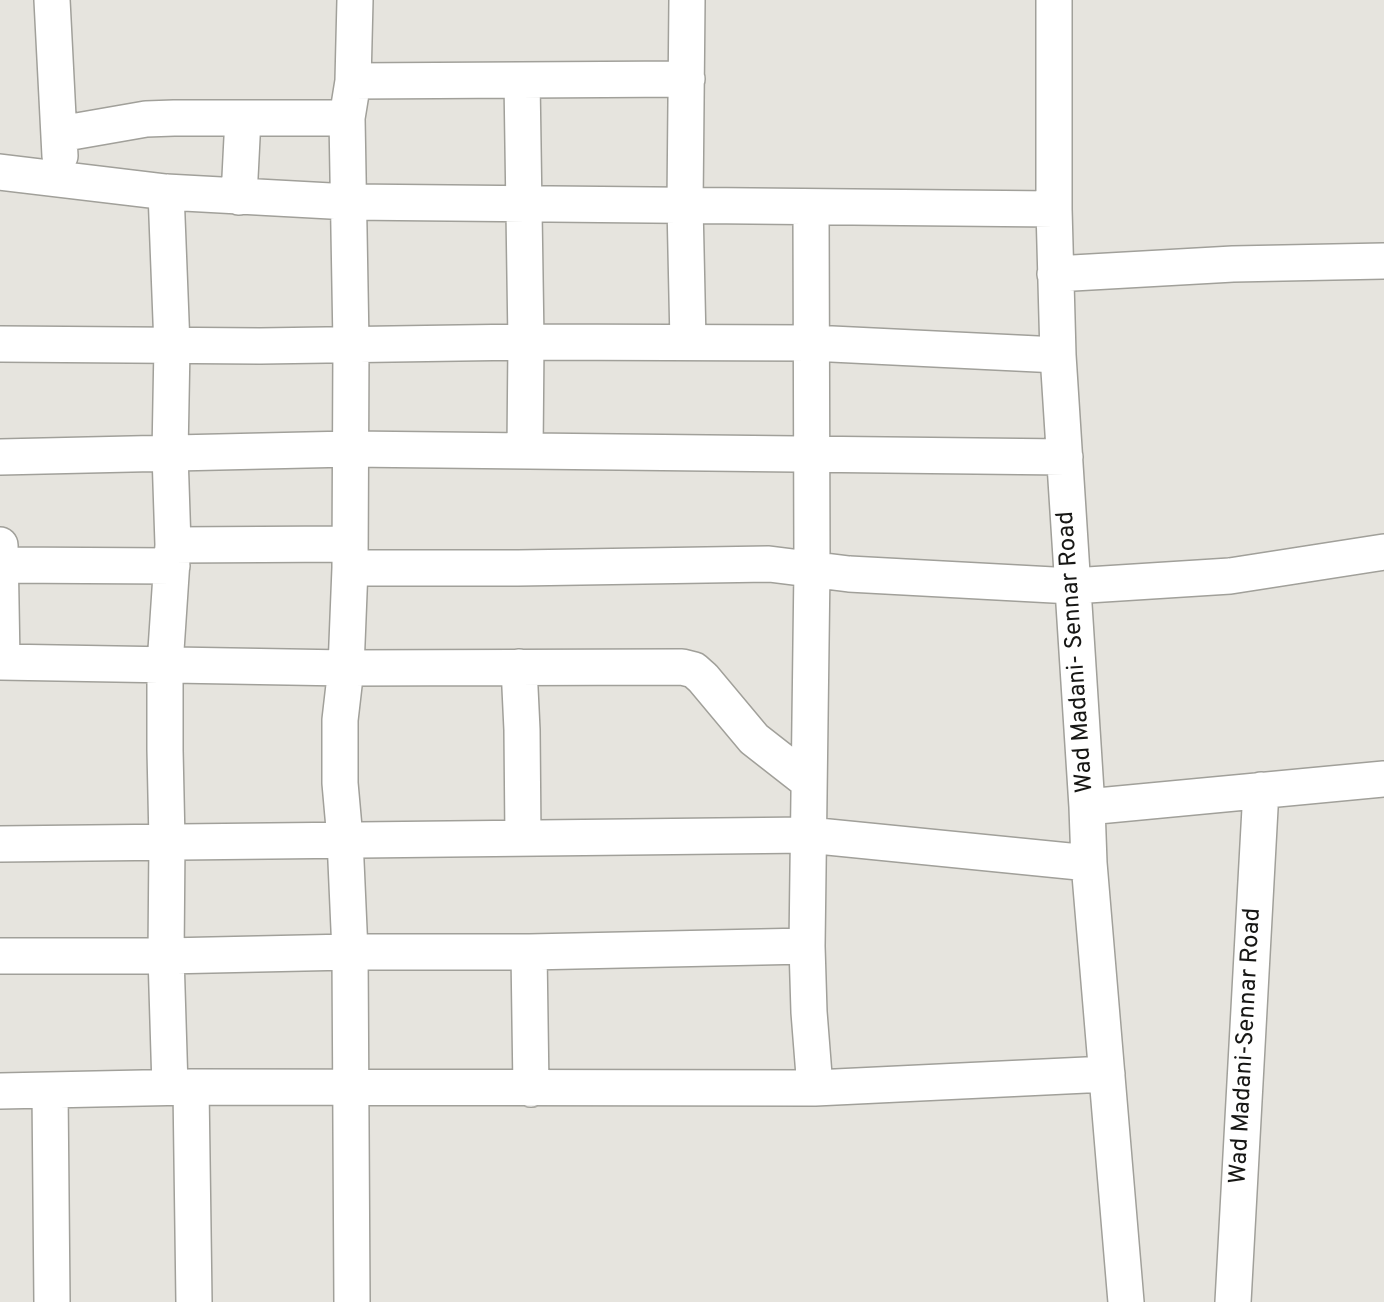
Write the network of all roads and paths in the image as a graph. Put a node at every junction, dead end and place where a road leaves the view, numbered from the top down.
1 (52, 0) edge
2 (355, 0) edge
3 (688, 0) edge
4 (1054, 0) edge
5 (687, 79) junction
6 (522, 80) junction
7 (353, 81) junction
8 (243, 118) junction
9 (347, 118) junction
10 (60, 134) junction
11 (0, 172) edge
12 (58, 181) junction
13 (166, 192) junction
14 (239, 197) junction
15 (349, 202) junction
16 (523, 203) junction
17 (685, 205) junction
18 (811, 207) junction
19 (1054, 209) junction
20 (1384, 261) edge
21 (1055, 274) junction
22 (526, 342) junction
23 (688, 342) junction
24 (811, 343) junction
25 (0, 344) edge
26 (351, 344) junction
27 (172, 346) junction
28 (0, 350) edge
29 (1058, 355) junction
30 (350, 449) junction
31 (525, 450) junction
32 (170, 454) junction
33 (812, 455) junction
34 (0, 457) edge
35 (1065, 457) junction
36 (0, 545) edge
37 (1384, 552) edge
38 (173, 555) junction
39 (350, 556) junction
40 (0, 565) edge
41 (812, 568) junction
42 (1072, 586) junction
43 (1, 662) edge
44 (165, 665) junction
45 (519, 667) junction
46 (346, 668) junction
47 (1384, 779) edge
48 (809, 782) junction
49 (1261, 790) junction
50 (1087, 807) junction
51 (808, 835) junction
52 (523, 838) junction
53 (345, 839) junction
54 (167, 841) junction
55 (0, 844) edge
56 (1089, 863) junction
57 (807, 946) junction
58 (350, 951) junction
59 (529, 953) junction
60 (0, 956) edge
61 (166, 956) junction
62 (1107, 1074) junction
63 (181, 1087) junction
64 (349, 1088) junction
65 (531, 1088) junction
66 (815, 1088) junction
67 (50, 1090) junction
68 (0, 1091) edge
69 (52, 1302) edge
70 (194, 1302) edge
71 (352, 1302) edge
72 (1126, 1302) edge
73 (1233, 1302) edge

1 - 10 street
2 - 7 street
3 - 5 street
4 - 19 street, Wad Madani- Sennar Road
5 - 6 street
5 - 17 street
6 - 7 street
6 - 16 street
7 - 9 street
8 - 9 street
8 - 10 street
8 - 14 street
9 - 15 street
10 - 12 street
11 - 12 street
12 - 13 street
13 - 14 street
13 - 27 street
14 - 15 street
15 - 16 street
15 - 26 street
16 - 17 street
16 - 22 street
17 - 18 street
17 - 23 street
18 - 19 street
18 - 24 street
19 - 21 street, Wad Madani- Sennar Road
20 - 21 street
21 - 29 street, Wad Madani- Sennar Road
22 - 23 street
22 - 26 street
22 - 31 street
23 - 24 street
24 - 29 street
24 - 33 street
25 - 27 street
25 - 28 street
26 - 27 street
26 - 30 street
27 - 32 street
29 - 35 street, Wad Madani- Sennar Road
30 - 31 street
30 - 32 street
30 - 39 street
31 - 33 street
32 - 34 street
32 - 38 street
33 - 35 street
33 - 41 street
35 - 42 street, Wad Madani- Sennar Road
36 - 40 street
37 - 42 street
38 - 39 street
38 - 40 street
38 - 44 street
39 - 41 street
39 - 46 street
40 - 43 street
41 - 42 street
41 - 48 street
42 - 50 street, Wad Madani- Sennar Road
43 - 44 street
44 - 46 street
44 - 54 street
45 - 46 street
45 - 48 street
45 - 52 street
46 - 53 street
47 - 49 street
48 - 51 street
49 - 50 street
49 - 73 street, Wad Madani-Sennar Road
50 - 56 street, Wad Madani- Sennar Road
51 - 52 street
51 - 56 street
51 - 57 street
52 - 53 street
53 - 54 street
53 - 58 street
54 - 55 street
54 - 61 street
56 - 62 street, Wad Madani- Sennar Road
57 - 59 street
57 - 66 street
58 - 59 street
58 - 61 street
58 - 64 street
59 - 65 street
60 - 61 street
61 - 63 street
62 - 66 street
62 - 72 street, Wad Madani- Sennar Road
63 - 64 street
63 - 67 street
63 - 70 street
64 - 65 street
64 - 71 street
65 - 66 street
67 - 68 street
67 - 69 street

